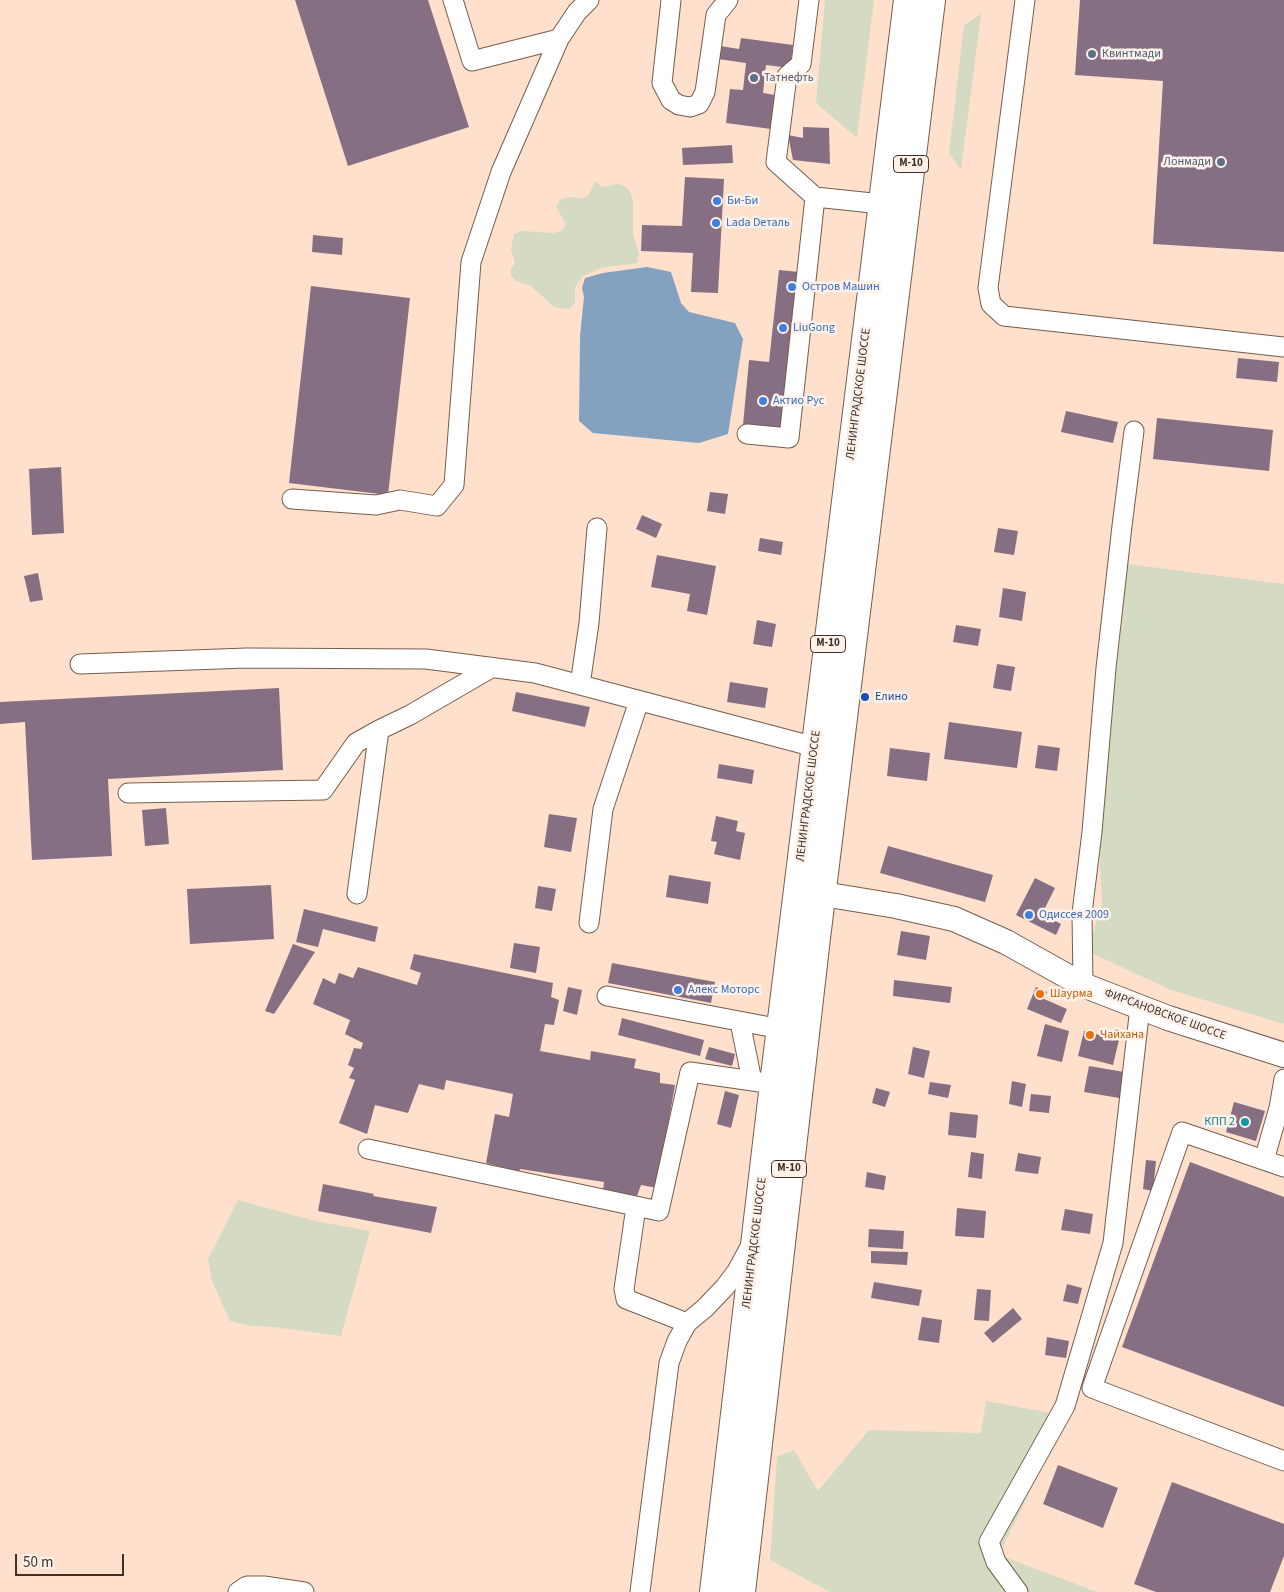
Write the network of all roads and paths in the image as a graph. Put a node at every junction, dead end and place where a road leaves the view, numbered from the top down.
1 (453, 0) edge
2 (589, 0) edge
3 (672, 0) edge
4 (728, 0) edge
5 (809, 0) edge
6 (908, 0) edge
7 (931, 0) edge
8 (1025, 0) edge
9 (559, 39) junction
10 (814, 197) junction
11 (882, 204) junction
12 (1284, 347) edge
13 (1134, 431) dead end
14 (747, 434) dead end
15 (292, 500) dead end
16 (597, 528) dead end
17 (80, 664) dead end
18 (491, 668) junction
19 (580, 685) junction
20 (639, 701) junction
21 (379, 730) junction
22 (816, 747) junction
23 (128, 794) dead end
24 (357, 894) dead end
25 (823, 894) junction
26 (589, 923) dead end
27 (1083, 985) junction
28 (607, 996) dead end
29 (1140, 1007) junction
30 (740, 1022) junction
31 (781, 1029) junction
32 (1284, 1055) edge
33 (1284, 1080) edge
34 (763, 1082) junction
35 (368, 1149) dead end
36 (1264, 1160) junction
37 (1284, 1167) edge
38 (636, 1207) junction
39 (756, 1235) junction
40 (687, 1323) junction
41 (1284, 1461) edge
42 (238, 1592) edge
43 (304, 1592) edge
44 (640, 1592) edge
45 (714, 1592) edge
46 (740, 1592) edge
47 (1018, 1592) edge

1 - 9 street
2 - 9 street
3 - 4 street
5 - 10 street
6 - 11 highway, ЛЕНИНГРАДСКОЕ ШОССЕ / М-10
7 - 25 highway, ЛЕНИНГРАДСКОЕ ШОССЕ / М-10
8 - 12 street
9 - 15 street
10 - 11 street
10 - 14 street
11 - 22 highway, ЛЕНИНГРАДСКОЕ ШОССЕ / М-10
13 - 27 street
16 - 19 street
17 - 18 street
18 - 19 street
18 - 21 street
19 - 20 street
20 - 22 street
20 - 26 street
21 - 23 street
21 - 24 street
22 - 31 highway, ЛЕНИНГРАДСКОЕ ШОССЕ / М-10
25 - 27 main road, ФИРСАНОВСКОЕ ШОССЕ
25 - 46 highway, ЛЕНИНГРАДСКОЕ ШОССЕ / М-10
27 - 29 main road, ФИРСАНОВСКОЕ ШОССЕ
28 - 30 street
29 - 32 main road, ФИРСАНОВСКОЕ ШОССЕ
29 - 47 street
30 - 31 street
30 - 34 street
31 - 34 highway, ЛЕНИНГРАДСКОЕ ШОССЕ / М-10
33 - 36 street
34 - 38 street
34 - 39 highway, ЛЕНИНГРАДСКОЕ ШОССЕ / М-10
35 - 38 street
36 - 37 street
36 - 41 street
38 - 40 street
39 - 40 street
39 - 45 highway, ЛЕНИНГРАДСКОЕ ШОССЕ / М-10
40 - 44 street
42 - 43 street

